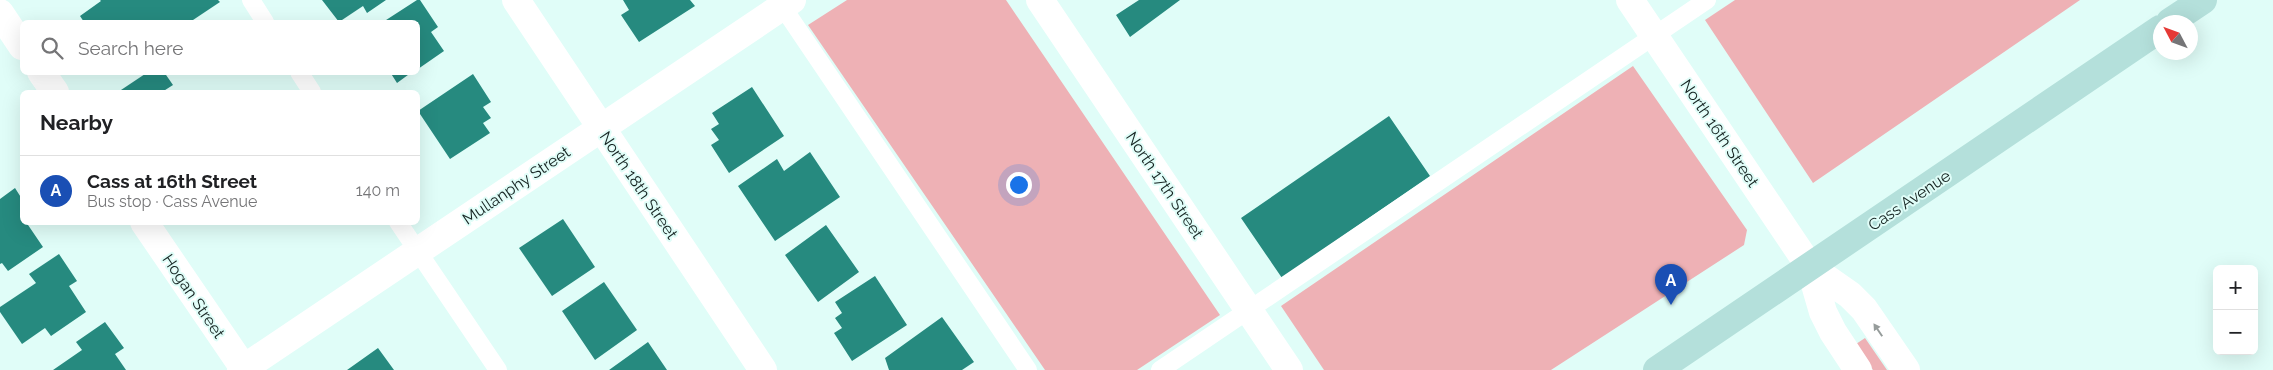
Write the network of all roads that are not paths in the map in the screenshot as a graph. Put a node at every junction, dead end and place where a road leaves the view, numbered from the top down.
1 (250, 0) edge
2 (516, 0) edge
3 (1040, 0) edge
4 (1630, 0) edge
5 (1707, 0) edge
6 (2203, 0) edge
7 (784, 2) edge
8 (0, 13) edge
9 (2180, 15) edge
10 (265, 20) edge
11 (2153, 34) edge
12 (1654, 36) junction
13 (20, 43) edge
14 (43, 75) edge
15 (301, 75) edge
16 (53, 90) edge
17 (311, 90) edge
18 (601, 128) junction
19 (146, 225) edge
20 (400, 225) edge
21 (417, 252) junction
22 (1810, 267) junction
23 (1250, 310) junction
24 (243, 369) edge
25 (498, 370) edge
26 (763, 370) edge
27 (1028, 370) edge
28 (1160, 370) edge
29 (1289, 370) edge
30 (1657, 370) edge
31 (1858, 370) edge
32 (1906, 370) edge

1 - 10 lane
2 - 18 street, North 18th Street
3 - 23 street, North 17th Street
4 - 12 street, North 16th Street
5 - 12 lane
6 - 9 main road
7 - 18 street, Mullanphy Street
7 - 27 lane
8 - 13 street
11 - 22 main road, Cass Avenue
12 - 22 street, North 16th Street
12 - 23 lane
14 - 16 street
15 - 17 lane
18 - 21 street, Mullanphy Street
18 - 26 street, North 18th Street
19 - 24 street, Hogan Street
20 - 21 lane
21 - 24 street, Mullanphy Street
21 - 25 lane
22 - 30 main road, Cass Avenue
22 - 31 street, North 16th Street
32 -> 22 street, North 16th Street
23 - 28 lane
23 - 29 street, North 17th Street

